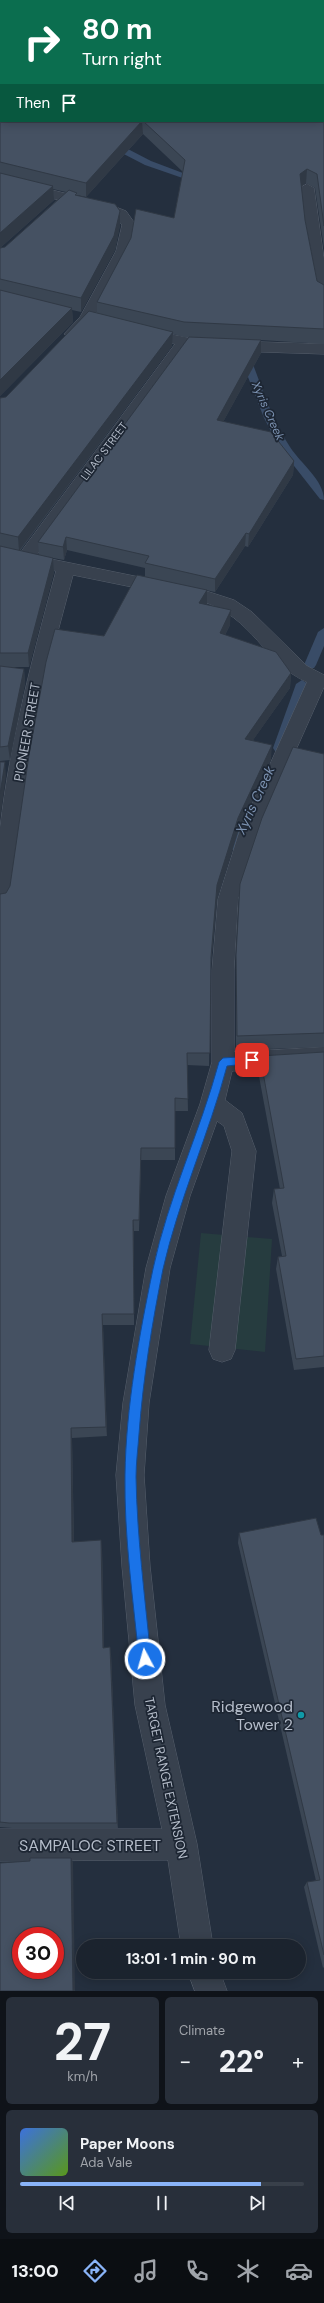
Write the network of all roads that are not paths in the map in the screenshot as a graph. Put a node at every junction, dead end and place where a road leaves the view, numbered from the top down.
1 (0, 182) edge
2 (307, 188) dead end
3 (66, 198) junction
4 (55, 207) edge
5 (318, 233) edge
6 (324, 288) edge
7 (79, 317) junction
8 (101, 323) edge
9 (131, 330) edge
10 (184, 343) junction
11 (59, 346) edge
12 (324, 349) edge
13 (0, 554) edge
14 (24, 560) junction
15 (66, 568) junction
16 (321, 680) edge
17 (0, 768) edge
18 (19, 769) junction
19 (1, 892) edge
20 (324, 1056) edge
21 (223, 1062) junction
22 (212, 1104) junction
23 (222, 1350) dead end
24 (181, 1844) junction
25 (0, 1845) edge
26 (196, 1939) edge
27 (196, 1979) edge
28 (207, 1979) edge
29 (193, 1991) edge
30 (211, 1991) edge

1 - 3 street
2 - 5 street
3 - 4 street
3 - 7 street
5 - 6 street
7 - 8 street
7 - 11 street
9 - 10 street
10 - 12 street
10 - 14 street, LILAC STREET
13 - 14 street
14 - 15 street
15 - 16 street
15 - 18 street, PIONEER STREET
16 - 21 street, TARGET RANGE EXTENSION
17 - 18 street
18 - 19 street, PIONEER STREET
20 - 21 street
21 - 22 street, TARGET RANGE EXTENSION
22 - 23 street
22 - 24 street, TARGET RANGE EXTENSION
24 - 25 street, SAMPALOC STREET
24 - 26 street, TARGET RANGE EXTENSION
27 - 29 street
28 - 30 street

